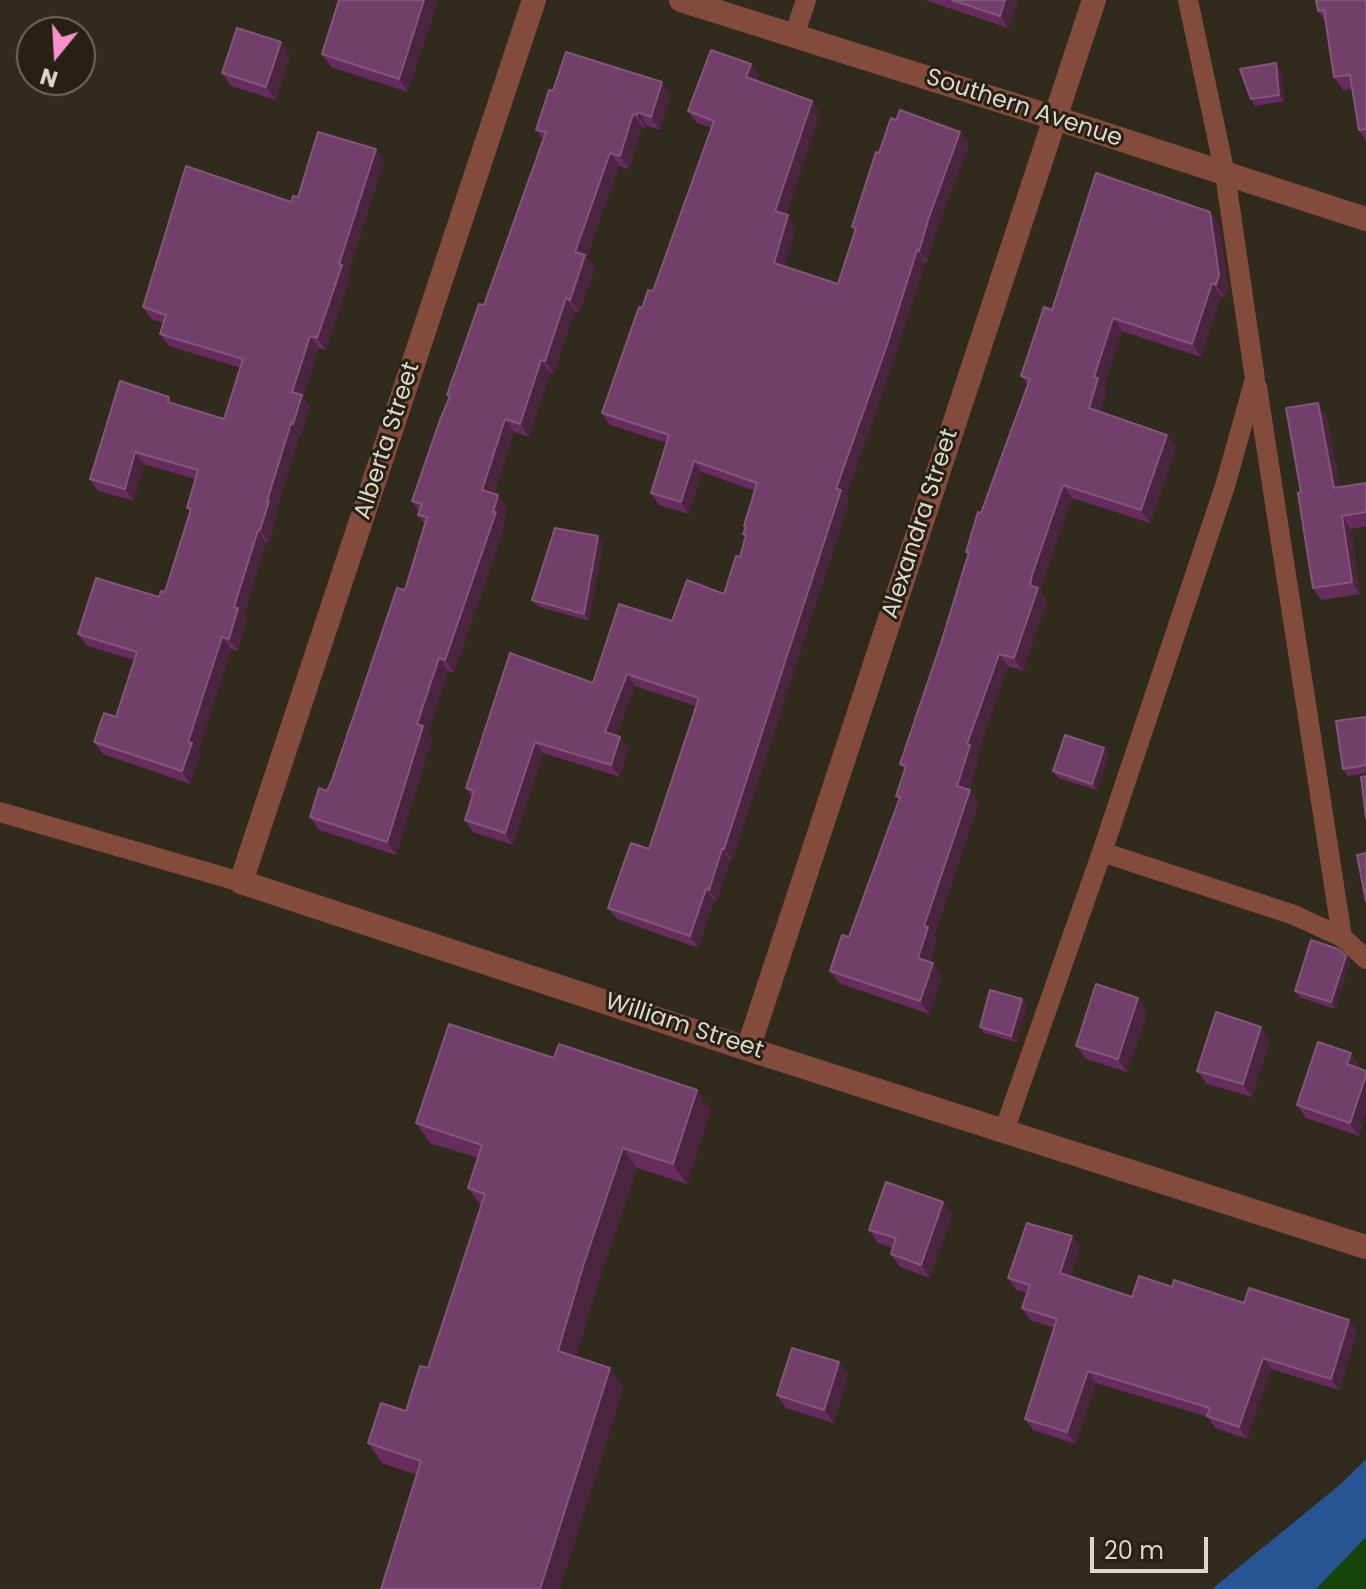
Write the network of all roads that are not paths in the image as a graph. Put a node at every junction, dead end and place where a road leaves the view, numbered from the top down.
1 (534, 0) edge
2 (681, 0) edge
3 (806, 0) edge
4 (1094, 0) edge
5 (1188, 0) edge
6 (794, 36) junction
7 (1055, 118) junction
8 (1225, 174) junction
9 (1366, 219) edge
10 (1255, 379) junction
11 (0, 812) edge
12 (1102, 852) junction
13 (241, 882) junction
14 (1342, 937) junction
15 (1366, 959) edge
16 (748, 1049) junction
17 (1004, 1131) junction
18 (1366, 1247) edge

1 - 13 street, Alberta Street
2 - 6 street, Southern Avenue
3 - 6 lane
4 - 7 street, Alexandra Street
5 - 8 lane
6 - 7 street, Southern Avenue
7 - 8 street, Southern Avenue
7 - 16 street, Alexandra Street
8 - 9 street, Southern Avenue
8 - 10 lane
10 - 12 lane
10 - 14 lane
11 - 13 lane, William Street
12 - 14 lane
12 - 17 lane
13 - 16 street, William Street
14 - 15 lane
16 - 17 street, William Street
17 - 18 street, William Street

